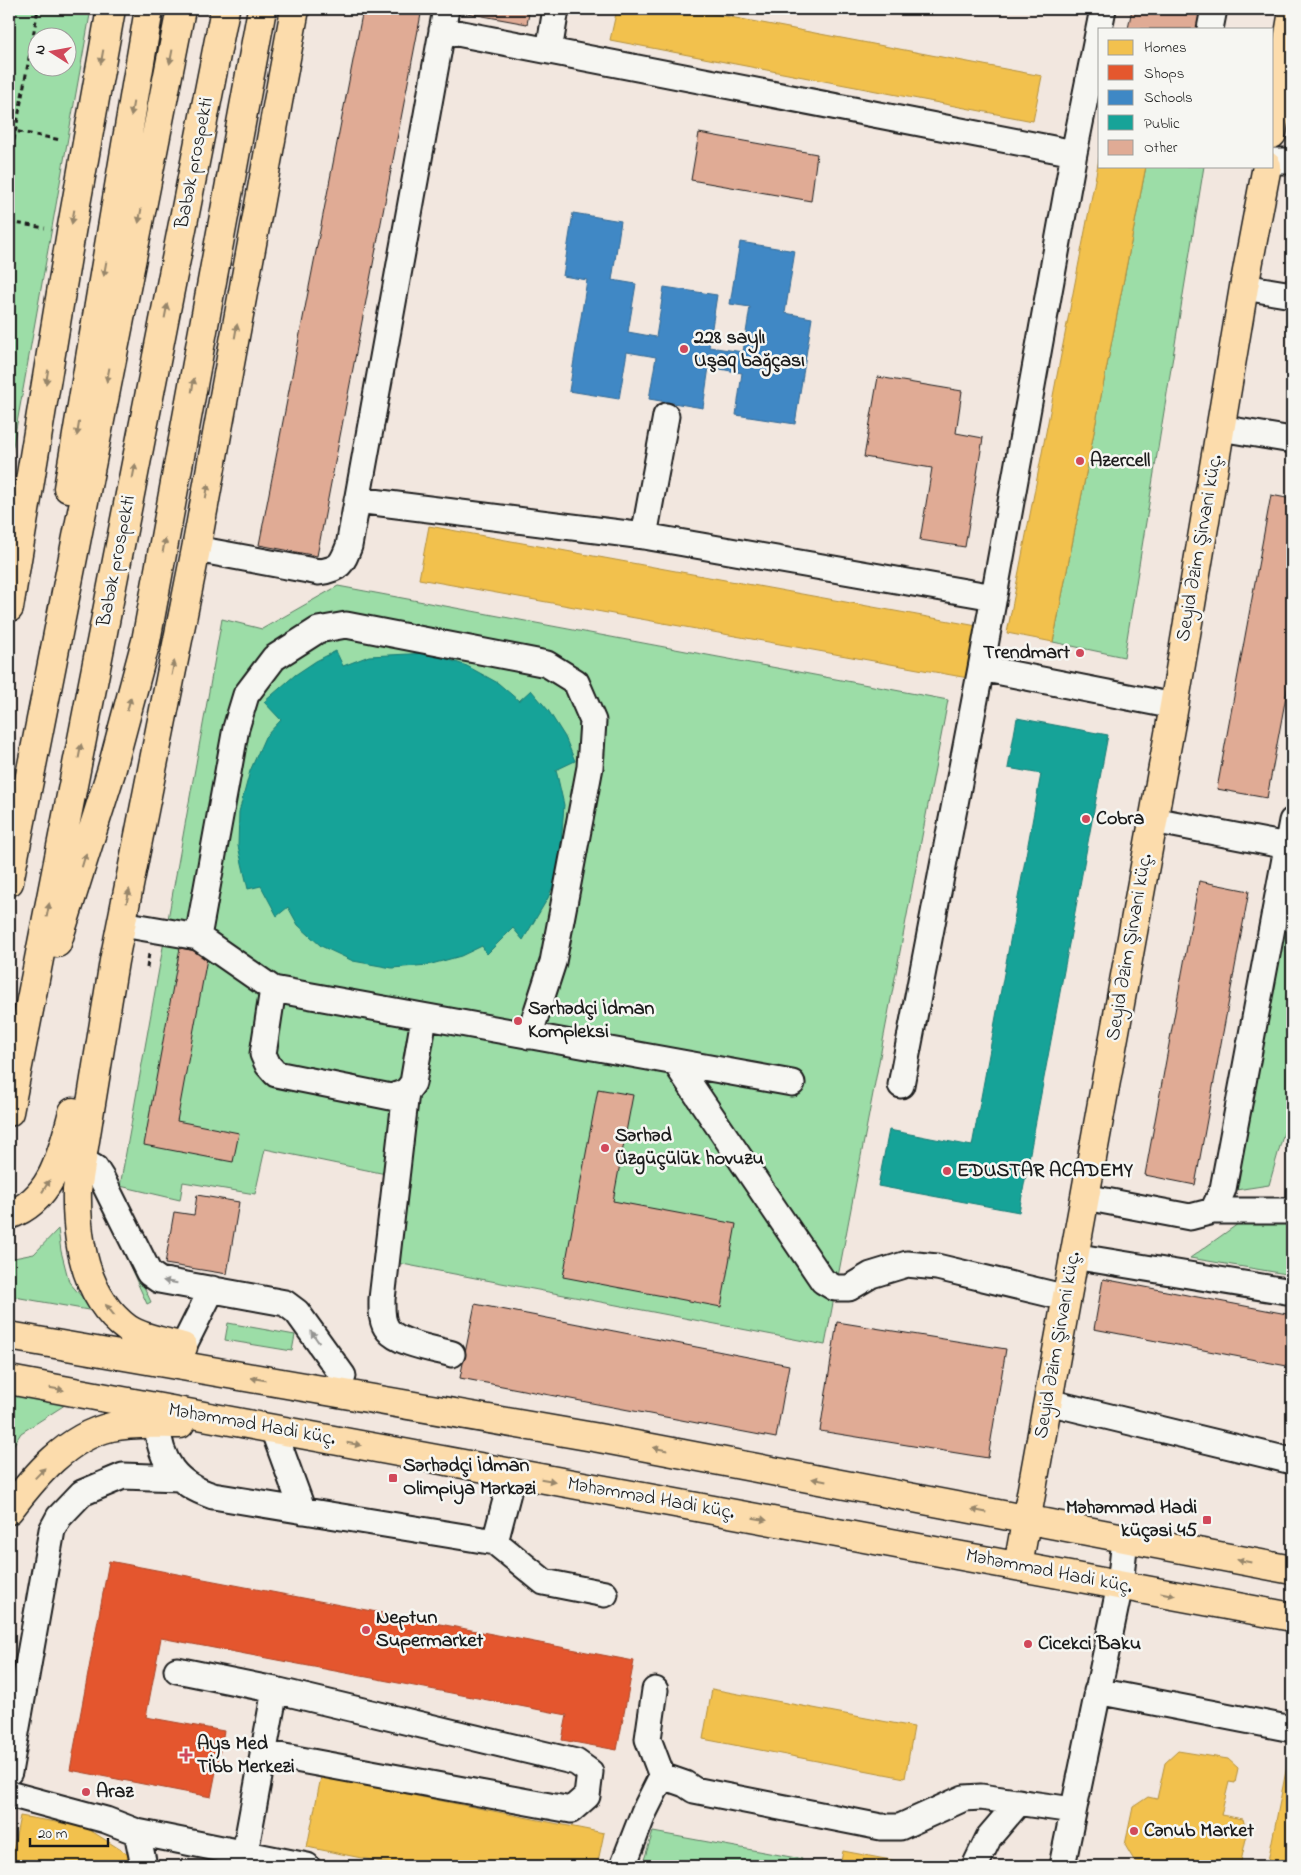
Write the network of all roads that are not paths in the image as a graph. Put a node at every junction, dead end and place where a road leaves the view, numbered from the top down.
1 (111, 9) edge
2 (149, 9) edge
3 (180, 9) edge
4 (225, 9) edge
5 (262, 9) edge
6 (295, 9) edge
7 (556, 9) edge
8 (1103, 9) edge
9 (1214, 9) edge
10 (1292, 16) edge
11 (444, 19) edge
12 (1101, 28) edge
13 (1210, 28) edge
14 (1098, 50) edge
15 (549, 51) junction
16 (1276, 81) edge
17 (1274, 108) edge
18 (1074, 153) junction
19 (1274, 161) edge
20 (1292, 161) edge
21 (1267, 168) edge
22 (1244, 287) junction
23 (1292, 295) edge
24 (666, 416) dead end
25 (1220, 428) junction
26 (1292, 440) edge
27 (357, 500) junction
28 (644, 536) junction
29 (196, 549) junction
30 (994, 597) junction
31 (9, 608) edge
32 (981, 668) junction
33 (1174, 706) junction
34 (1153, 820) junction
35 (1292, 821) edge
36 (9, 846) edge
37 (1287, 846) junction
38 (1287, 879) edge
39 (9, 882) edge
40 (122, 924) junction
41 (198, 937) junction
42 (114, 961) junction
43 (273, 989) junction
44 (424, 1018) junction
45 (529, 1036) junction
46 (675, 1062) junction
47 (16, 1073) junction
48 (792, 1083) dead end
49 (901, 1085) dead end
50 (406, 1092) junction
51 (9, 1112) edge
52 (81, 1160) junction
53 (1084, 1197) junction
54 (1213, 1211) junction
55 (1292, 1211) edge
56 (9, 1215) edge
57 (1073, 1256) junction
58 (212, 1289) junction
59 (1292, 1292) edge
60 (1067, 1298) junction
61 (13, 1331) edge
62 (183, 1347) junction
63 (452, 1354) dead end
64 (343, 1376) junction
65 (9, 1380) edge
66 (1048, 1402) junction
67 (157, 1424) junction
68 (264, 1427) junction
69 (599, 1438) junction
70 (1292, 1461) edge
71 (513, 1473) junction
72 (179, 1478) junction
73 (9, 1510) edge
74 (303, 1511) junction
75 (1027, 1520) junction
76 (1125, 1539) junction
77 (495, 1542) junction
78 (1018, 1566) junction
79 (1292, 1570) edge
80 (1120, 1585) junction
81 (605, 1594) dead end
82 (1292, 1617) edge
83 (177, 1670) dead end
84 (275, 1690) junction
85 (656, 1690) dead end
86 (1097, 1691) junction
87 (1292, 1729) edge
88 (264, 1753) junction
89 (9, 1772) edge
90 (662, 1776) junction
91 (9, 1794) edge
92 (1019, 1802) junction
93 (1073, 1810) junction
94 (137, 1832) junction
95 (245, 1853) junction
96 (144, 1866) edge
97 (307, 1866) edge
98 (623, 1866) edge
99 (975, 1866) edge
100 (1062, 1866) edge

1 -> 31 main road
2 -> 36 main road
3 -> 39 main road
47 -> 4 main road, Babək prospekti
47 -> 5 main road
29 -> 6 main road
7 - 15 street
8 - 12 street
9 - 13 street
10 - 16 main road
11 - 15 street
11 - 27 street
14 - 18 street
15 - 18 street
16 - 17 main road
18 - 30 street
19 - 20 street
21 - 22 main road, Seyid Əzim Şirvani küç.
22 - 23 street
22 - 25 main road, Seyid Əzim Şirvani küç.
24 - 28 street
25 - 26 street
25 - 33 main road, Seyid Əzim Şirvani küç.
27 - 28 street
27 - 29 street
28 - 30 street
40 -> 29 main road
30 - 32 street
32 - 33 street
32 - 49 street
33 - 34 main road, Seyid Əzim Şirvani küç.
34 - 37 street
34 - 53 main road, Seyid Əzim Şirvani küç.
35 - 37 street
37 - 38 street
38 - 54 street
40 - 41 street
40 - 42 main road
41 - 43 street
41 - 45 street
42 - 52 main road
56 -> 42 main road
43 - 44 street
43 - 50 street
44 - 45 street
44 - 50 street
45 - 46 street
46 - 48 street
46 - 60 street
47 - 51 main road, Babək prospekti
50 - 63 street
58 -> 52 street
62 -> 52 main road
53 - 54 street
53 - 57 main road, Seyid Əzim Şirvani küç.
54 - 55 street
57 - 59 street
57 - 60 main road, Seyid Əzim Şirvani küç.
58 - 62 street
64 -> 58 street
60 - 66 main road, Seyid Əzim Şirvani küç.
61 - 62 main road
69 -> 61 main road
62 - 64 main road
64 - 69 main road
65 -> 68 main road, Məhəmməd Hadi küç.
66 - 70 street
66 - 75 main road, Seyid Əzim Şirvani küç.
67 - 68 main road
67 - 72 street
73 -> 67 main road
68 -> 71 main road, Məhəmməd Hadi küç.
68 - 74 street
75 -> 69 main road
71 - 77 street
71 -> 78 main road, Məhəmməd Hadi küç.
72 - 74 street
72 - 89 street
74 - 77 street
75 - 76 main road
75 - 78 main road, Seyid Əzim Şirvani küç.
79 -> 76 main road
76 - 80 street
77 - 81 street
78 - 80 main road, Məhəmməd Hadi küç.
80 -> 82 main road, Məhəmməd Hadi küç.
80 - 86 street
83 - 84 street
84 - 88 street
84 - 88 street
85 - 90 street
86 - 87 street
86 - 93 street
88 - 95 street
90 - 92 street
90 - 98 street
91 - 94 street
92 - 93 street
92 - 99 street
93 - 100 street
94 - 95 street
94 - 96 street
95 - 97 street

